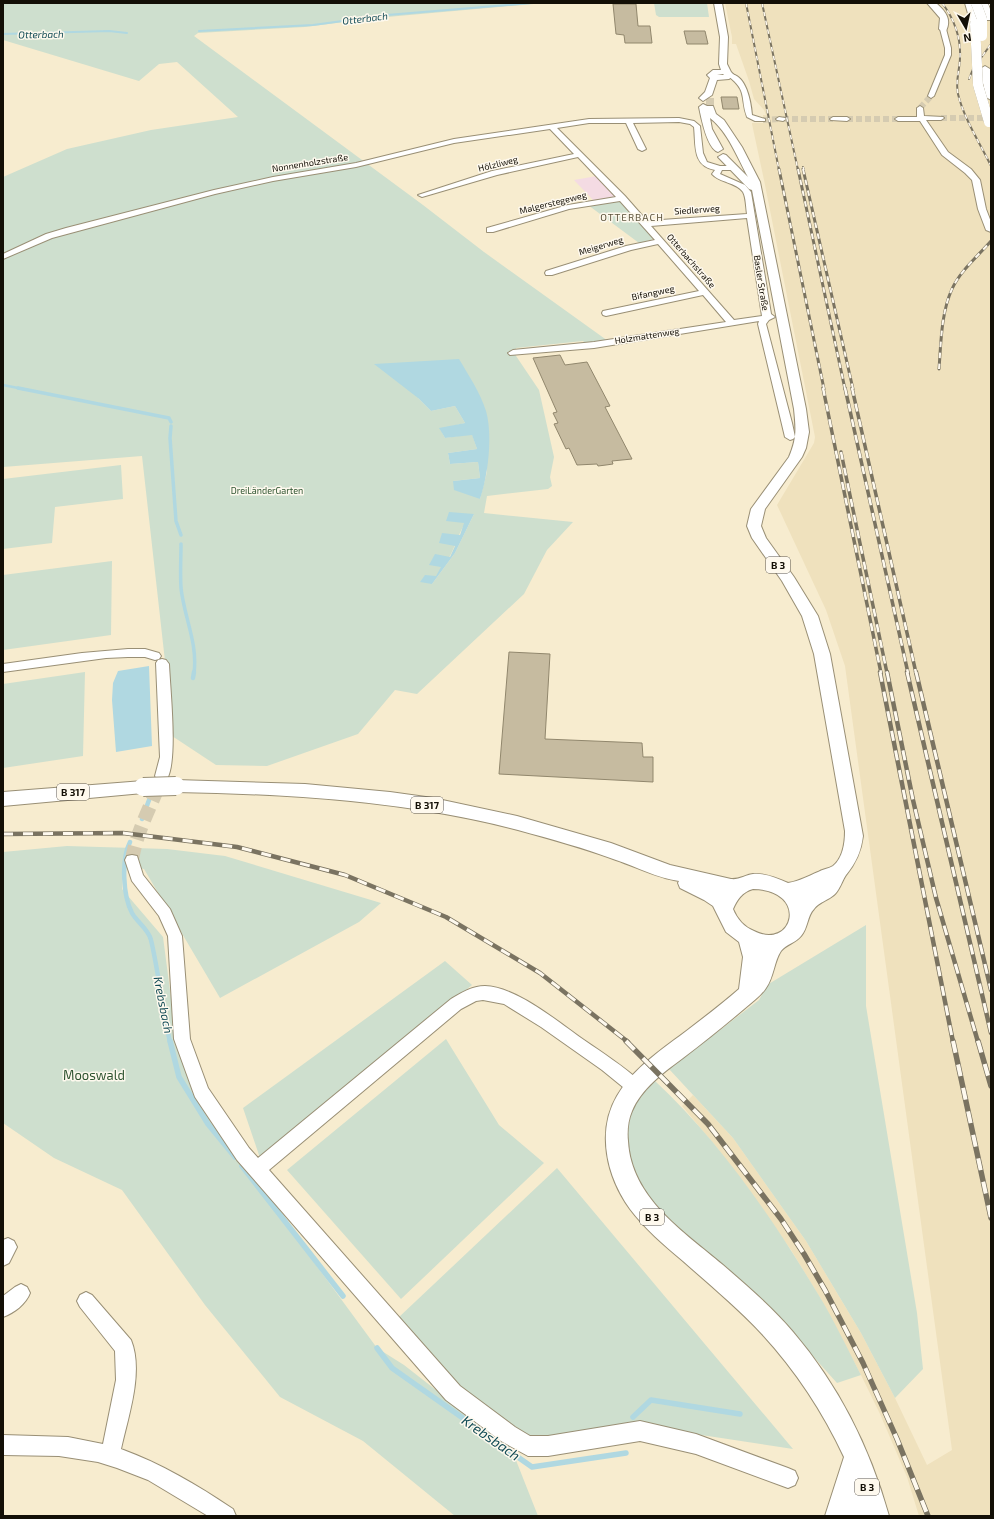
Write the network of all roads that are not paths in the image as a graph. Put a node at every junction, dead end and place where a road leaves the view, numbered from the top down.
1 (718, 3) edge
2 (931, 3) edge
3 (960, 3) edge
4 (969, 3) edge
5 (976, 3) edge
6 (984, 3) edge
7 (943, 29) joint
8 (988, 40) dead end
9 (983, 68) junction
10 (721, 77) junction
11 (931, 96) tunnel mouth
12 (991, 97) edge
13 (707, 107) junction
14 (920, 108) dead end
15 (941, 118) tunnel mouth
16 (833, 119) tunnel mouth
17 (847, 119) tunnel mouth
18 (898, 119) tunnel mouth
19 (923, 119) junction
20 (628, 120) junction
21 (763, 120) tunnel mouth
22 (989, 121) edge
23 (551, 126) junction
24 (527, 135) dead end
25 (454, 141) junction
26 (642, 149) dead end
27 (579, 155) junction
28 (747, 167) junction
29 (733, 168) junction
30 (718, 169) junction
31 (757, 192) junction
32 (422, 195) dead end
33 (622, 198) junction
34 (750, 216) junction
35 (646, 224) junction
36 (490, 230) dead end
37 (990, 230) dead end
38 (660, 241) junction
39 (3, 257) edge
40 (549, 273) dead end
41 (705, 292) junction
42 (606, 313) dead end
43 (774, 317) junction
44 (731, 322) junction
45 (514, 353) dead end
46 (790, 437) dead end
47 (3, 668) edge
48 (169, 781) junction
49 (3, 799) edge
50 (132, 860) tunnel mouth
51 (839, 871) junction
52 (670, 872) junction
53 (737, 887) junction
54 (786, 891) junction
55 (724, 908) junction
56 (800, 912) junction
57 (747, 938) junction
58 (778, 942) junction
59 (749, 991) junction
60 (635, 1087) junction
61 (257, 1170) junction
62 (21, 1293) dead end
63 (86, 1301) dead end
64 (3, 1308) edge
65 (3, 1445) edge
66 (110, 1456) junction
67 (853, 1470) junction
68 (788, 1478) dead end
69 (225, 1516) edge
70 (838, 1516) edge
71 (854, 1516) edge
72 (876, 1516) edge

1 - 10 main road
2 - 7 highway
3 - 9 highway
4 - 9 highway, bridge
5 - 9 highway, bridge
6 - 8 highway
7 - 11 street
9 - 12 highway
9 - 22 highway, bridge
10 - 13 main road
10 - 21 street
13 - 28 main road, B 3
13 - 29 main road, B 3
14 - 19 street
15 - 19 street
16 - 17 street
18 - 19 street
19 - 37 street
20 - 23 street, Nonnenholzstraße
20 - 26 street
20 - 30 street, Nonnenholzstraße
23 - 25 street, Nonnenholzstraße
23 - 27 street, Otterbachstraße
24 - 25 street
25 - 39 street, Nonnenholzstraße
27 - 32 street, Hölzliweg
27 - 33 street, Otterbachstraße
28 - 29 main road
28 - 31 main road, B 3
29 - 30 street
29 - 31 main road, B 3
30 - 34 street, Basler Straße
31 - 43 main road, B 3
33 - 35 street, Otterbachstraße
33 - 36 street, Malgerstegeweg
34 - 35 street, Siedlerweg
34 - 43 street, Basler Straße
35 - 38 street, Otterbachstraße
38 - 40 street, Meigerweg
38 - 41 street, Otterbachstraße
41 - 42 street, Bifangweg
41 - 44 street, Otterbachstraße
43 - 44 street, Holzmattenweg
43 - 46 street, Basler Straße
43 - 51 main road, B 3
44 - 45 street, Holzmattenweg
47 - 48 street
48 - 49 main road, B 317, bridge
48 - 52 main road, B 317
50 - 61 street
51 - 54 main road, B 3
51 - 56 main road, B 3
52 - 53 main road, B 317
52 - 55 main road, B 317
53 - 54 main road
53 - 55 main road
54 - 56 main road
55 - 57 main road
56 - 58 main road, B 3
57 - 58 main road
57 - 59 main road
58 - 59 main road, B 3
59 - 60 main road, B 3
60 - 61 street
60 - 67 main road, B 3
61 - 68 street
62 - 64 street
63 - 66 street
65 - 66 street
66 - 69 street
67 - 70 main road
67 - 71 main road, B 3
67 - 72 main road, B 3

